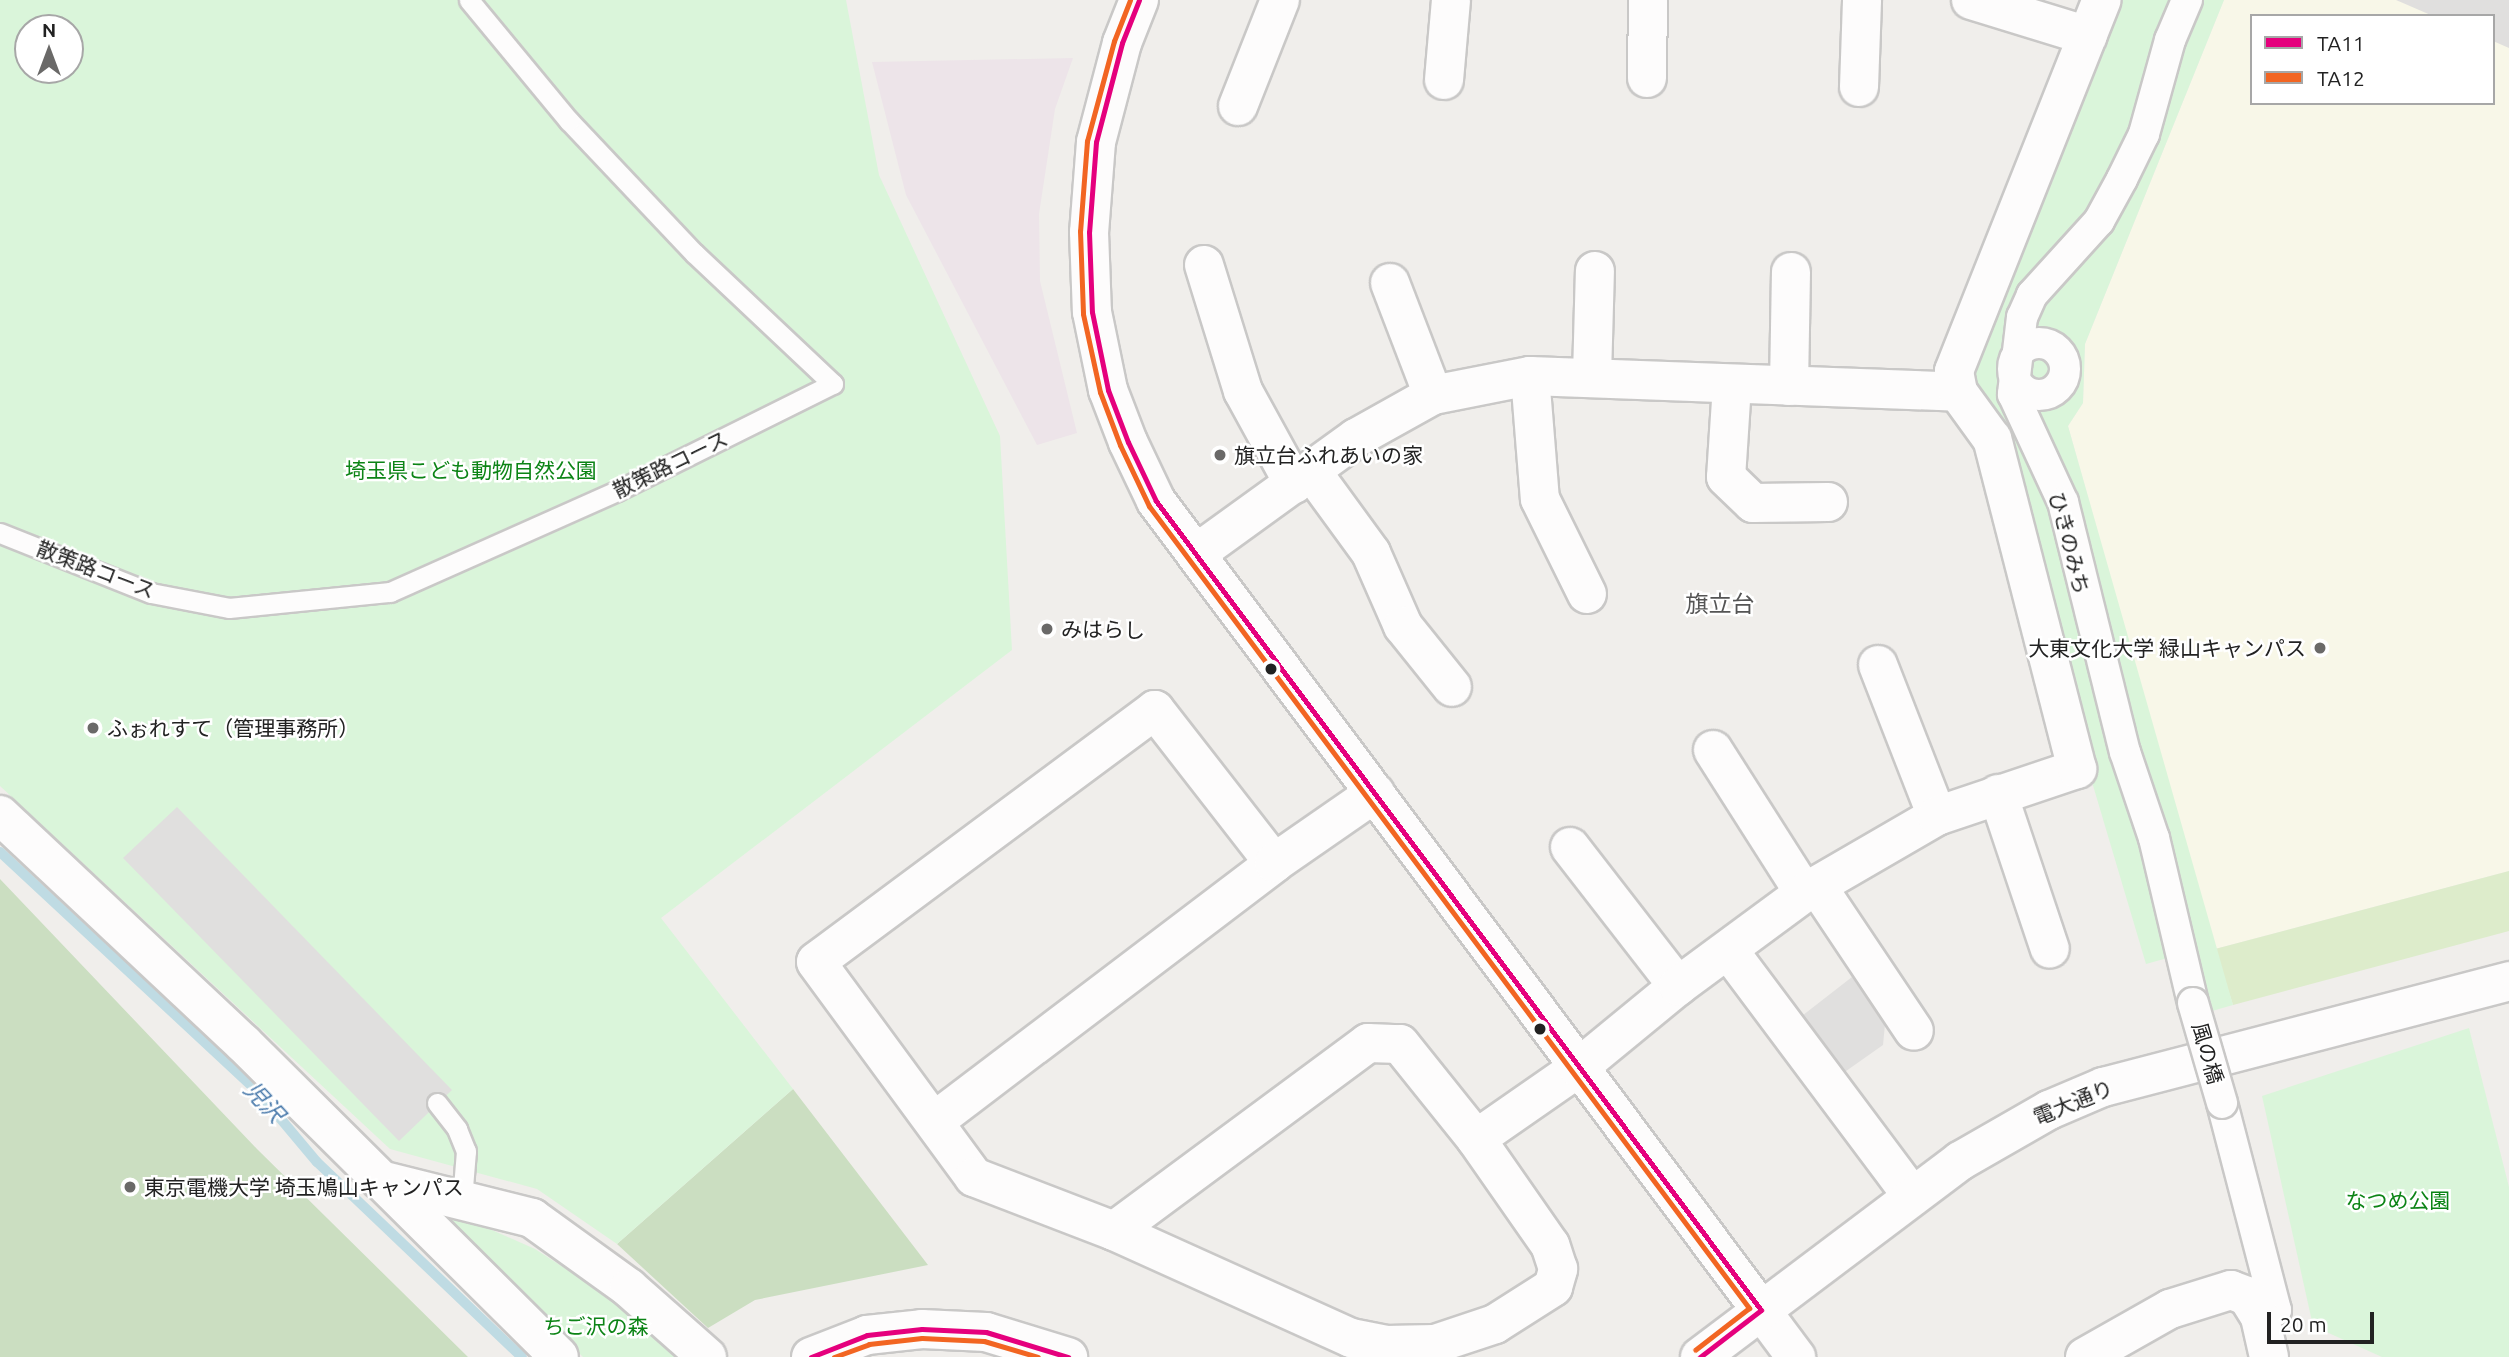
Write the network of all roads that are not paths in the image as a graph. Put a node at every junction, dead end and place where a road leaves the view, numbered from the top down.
1 (469, 0) edge
2 (1139, 0) edge
3 (1280, 0) edge
4 (1451, 0) edge
5 (1648, 0) edge
6 (1861, 0) edge
7 (1971, 0) edge
8 (2102, 0) edge
9 (2187, 0) edge
10 (2088, 36) junction
11 (1647, 78) dead end
12 (1444, 80) dead end
13 (1859, 87) dead end
14 (1238, 106) dead end
15 (1204, 265) dead end
16 (1595, 271) dead end
17 (1791, 272) dead end
18 (1390, 283) dead end
19 (1530, 376) junction
20 (1592, 376) junction
21 (1732, 385) junction
22 (1789, 386) junction
23 (1958, 392) junction
24 (1433, 395) junction
25 (1303, 478) junction
26 (1828, 502) dead end
27 (0, 533) edge
28 (1197, 553) junction
29 (1587, 594) dead end
30 (1878, 665) dead end
31 (1452, 687) dead end
32 (1713, 750) dead end
33 (1375, 793) junction
34 (1998, 794) junction
35 (0, 815) edge
36 (1937, 816) junction
37 (1570, 847) dead end
38 (1274, 863) junction
39 (1810, 890) junction
40 (2050, 949) dead end
41 (1729, 951) junction
42 (1678, 986) junction
43 (2507, 988) edge
44 (2193, 1003) joint
45 (1914, 1031) dead end
46 (1578, 1068) junction
47 (437, 1103) dead end
48 (936, 1120) junction
49 (1476, 1139) junction
50 (380, 1180) junction
51 (1912, 1196) junction
52 (462, 1200) junction
53 (1114, 1231) junction
54 (1761, 1310) junction
55 (2260, 1318) junction
56 (815, 1356) edge
57 (559, 1357) edge
58 (708, 1357) edge
59 (1069, 1357) edge
60 (1700, 1357) edge
61 (1796, 1357) edge
62 (2085, 1357) edge
63 (2269, 1357) edge

1 - 27 lane, 散策路コース
2 - 28 street
3 - 14 street
4 - 12 street
5 - 11 street
6 - 13 street
7 - 10 street
8 - 10 street
9 - 44 street, ひきのみち
10 - 23 street
15 - 25 street
16 - 20 street
17 - 22 street
18 - 24 street
19 - 20 street
19 - 24 street
19 - 29 street
20 - 21 street
21 - 22 street
21 - 26 street
22 - 23 street
23 - 34 street
24 - 25 street
25 - 28 street
25 - 31 street
28 - 33 street
30 - 36 street
32 - 39 street
33 - 38 street
33 - 46 street
34 - 36 street
34 - 40 street
35 - 50 street
36 - 39 street
37 - 42 street
38 - 48 street
38 - 48 street
39 - 41 street
39 - 45 street
41 - 42 street
41 - 51 street
42 - 46 street
43 - 51 street, 電大通り
44 - 55 street, 風の橋, bridge
46 - 49 street
46 - 54 street
47 - 52 lane
48 - 53 street
49 - 53 street
49 - 53 street
50 - 52 street
50 - 57 street
51 - 54 street, 電大通り
52 - 58 street
54 - 60 street, 電大通り
54 - 61 street
55 - 62 street
55 - 63 street
56 - 59 street

